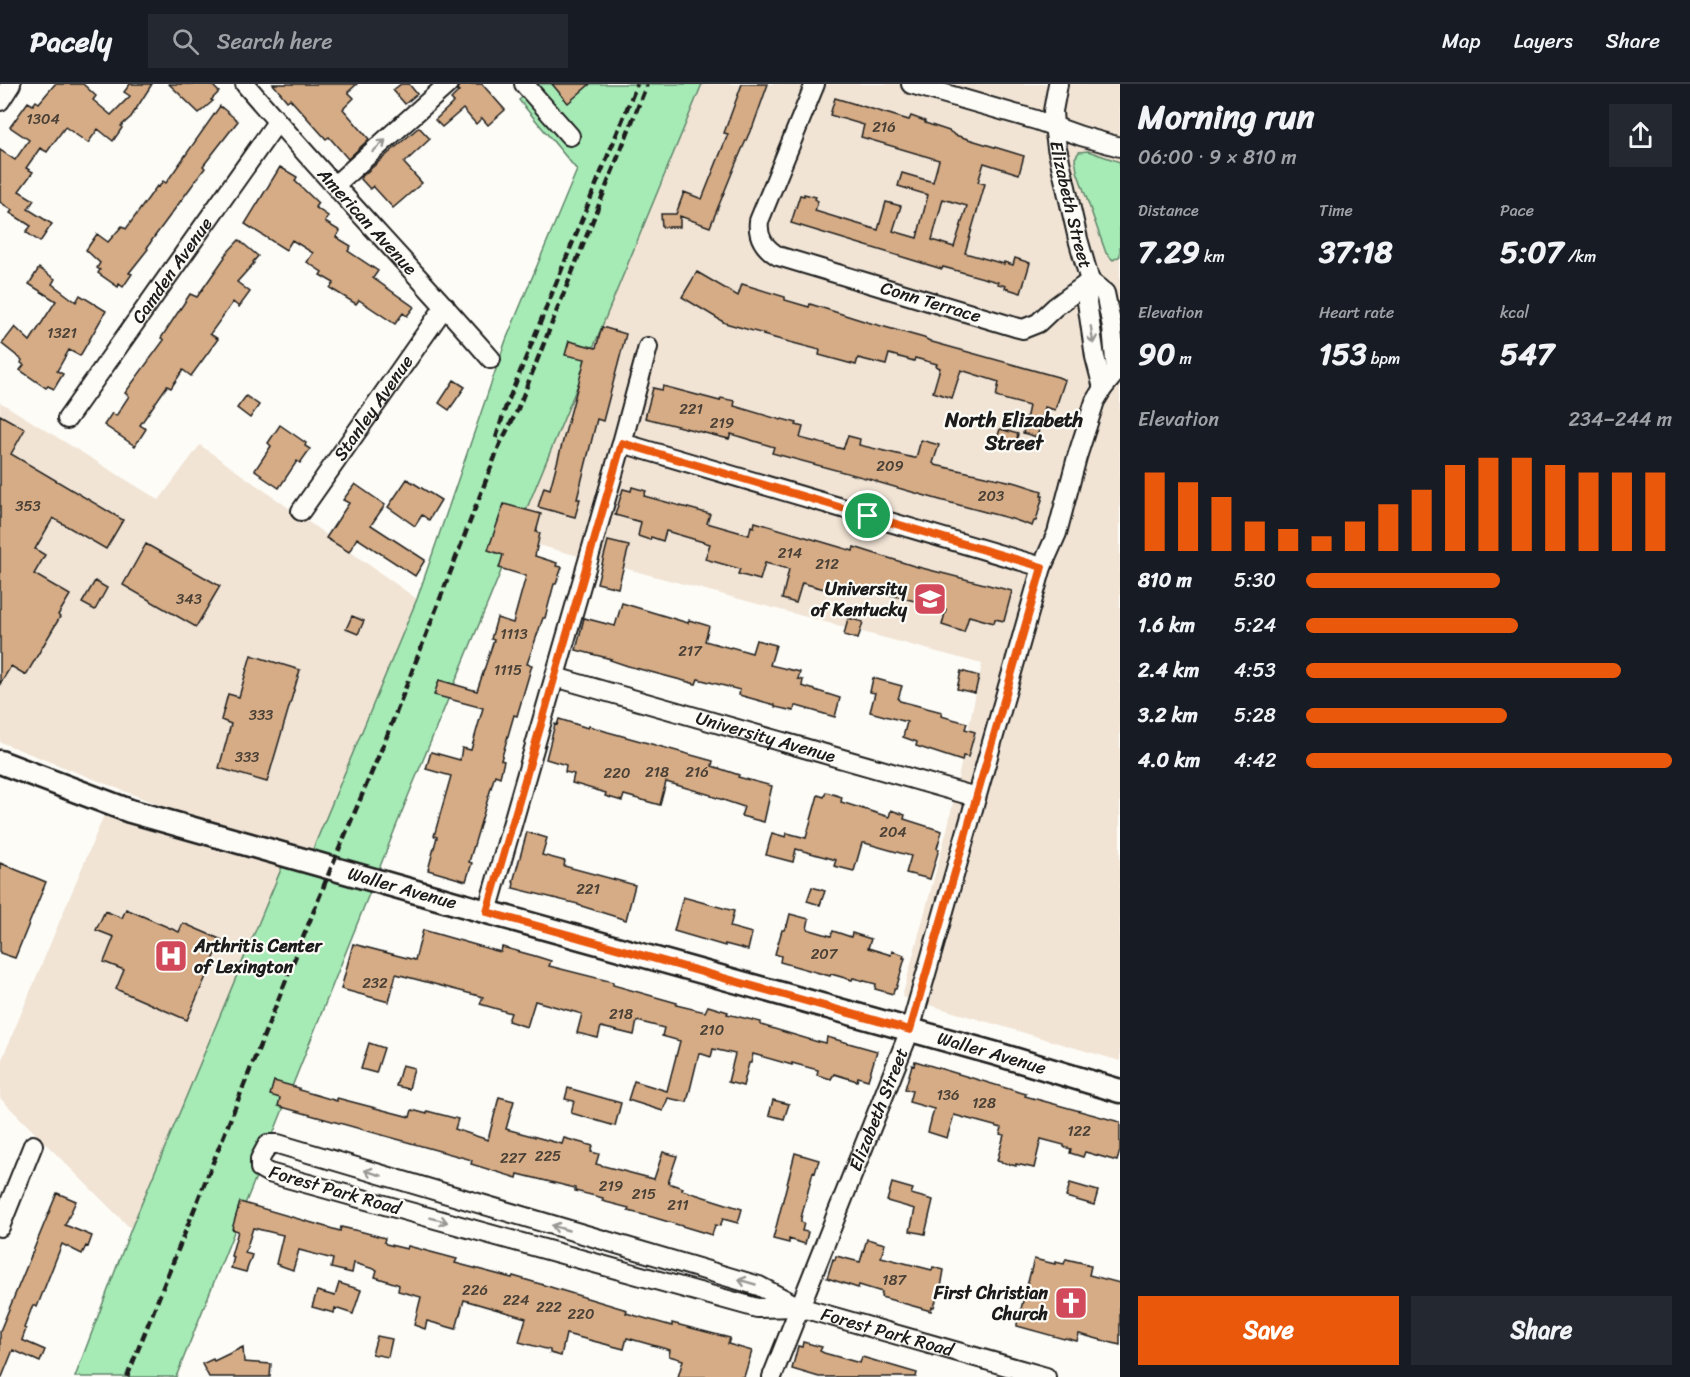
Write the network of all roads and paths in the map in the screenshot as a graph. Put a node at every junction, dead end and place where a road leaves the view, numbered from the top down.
1 (11, 84) edge
2 (245, 84) edge
3 (448, 84) edge
4 (525, 84) edge
5 (815, 84) edge
6 (911, 84) edge
7 (1058, 84) edge
8 (0, 100) edge
9 (277, 122) junction
10 (1054, 126) junction
11 (570, 136) dead end
12 (1120, 147) edge
13 (335, 185) junction
14 (1090, 281) junction
15 (445, 306) junction
16 (648, 347) dead end
17 (491, 359) dead end
18 (1111, 390) edge
19 (67, 419) dead end
20 (622, 443) junction
21 (301, 511) dead end
22 (1042, 567) junction
23 (555, 677) junction
24 (0, 762) edge
25 (976, 797) junction
26 (487, 912) junction
27 (910, 1030) junction
28 (1120, 1091) edge
29 (33, 1145) dead end
30 (7, 1190) edge
31 (522, 1217) junction
32 (0, 1227) edge
33 (515, 1241) junction
34 (799, 1307) junction
35 (771, 1377) edge
36 (1046, 1377) edge

1 - 8 street
2 - 9 street, American Avenue
13 -> 3 street
4 - 11 street
5 - 14 street, Conn Terrace
6 - 10 street
7 - 10 street, Elizabeth Street
9 - 13 street, American Avenue
9 - 19 street, Camden Avenue
10 - 12 street
10 - 14 street, Elizabeth Street
13 - 15 street, American Avenue
14 - 18 street, Elizabeth Street
15 - 17 street, American Avenue
15 - 21 street, Stanley Avenue
16 - 20 street
18 - 22 street, Elizabeth Street
20 - 22 street
20 - 23 street
22 - 25 street, Elizabeth Street
23 - 25 street, University Avenue
23 - 26 street
24 - 26 main road, Waller Avenue
25 - 27 street, Elizabeth Street
26 - 27 main road, Waller Avenue
27 - 28 main road, Waller Avenue
27 - 34 street, Elizabeth Street
29 - 30 street
30 - 32 street
31 - 33 street
31 -> 33 street, Forest Park Road
34 -> 31 street, Forest Park Road
33 - 34 street, Forest Park Road
34 - 35 street, Elizabeth Street
34 - 36 street, Forest Park Road

